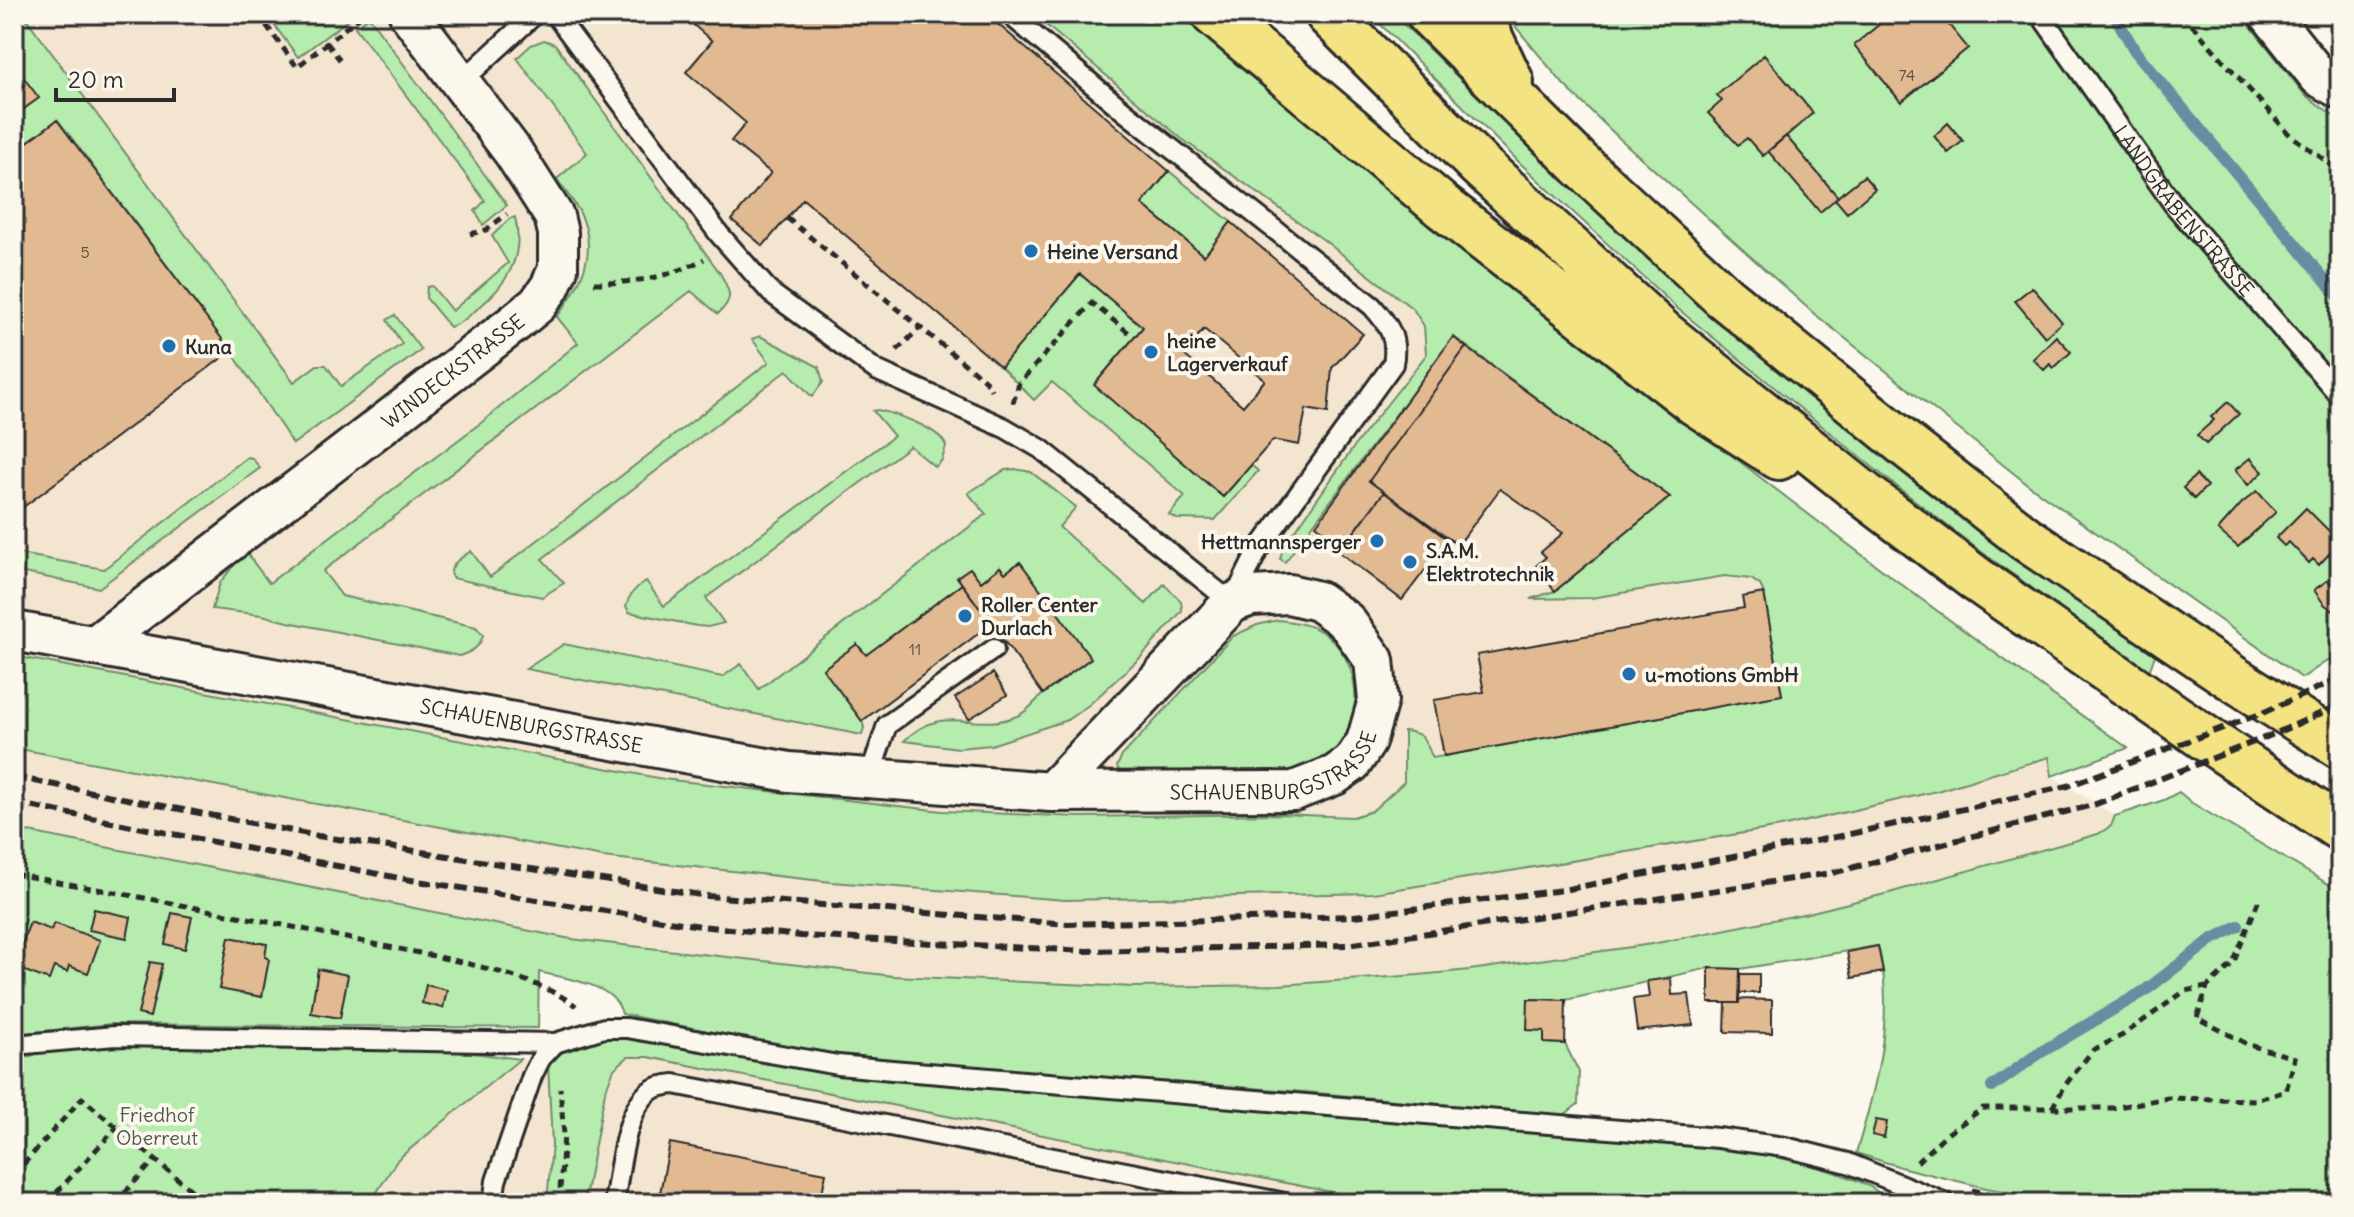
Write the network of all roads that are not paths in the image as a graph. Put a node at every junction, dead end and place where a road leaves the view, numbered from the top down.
1 (409, 14) edge
2 (535, 14) edge
3 (555, 14) edge
4 (1009, 14) edge
5 (1214, 14) edge
6 (1328, 14) edge
7 (1429, 14) edge
8 (1479, 14) edge
9 (2040, 14) edge
10 (2269, 14) edge
11 (461, 82) junction
12 (2340, 89) edge
13 (1522, 106) junction
14 (2340, 396) edge
15 (1865, 495) junction
16 (1232, 603) junction
17 (14, 631) edge
18 (94, 646) junction
19 (994, 649) dead end
20 (2340, 746) edge
21 (869, 778) junction
22 (1051, 792) junction
23 (2340, 828) edge
24 (555, 1043) junction
25 (14, 1045) edge
26 (493, 1203) edge
27 (614, 1203) edge
28 (1285, 1203) edge
29 (1946, 1203) edge

1 - 11 street
2 - 11 lane
3 - 16 lane
4 - 16 lane
5 - 15 highway
6 - 15 highway
7 - 13 highway
8 - 13 highway
9 - 14 lane, LANDGRABENSTRASSE
10 - 12 street
11 - 18 street, WINDECKSTRASSE
13 - 20 highway
15 - 23 highway
16 - 22 street
16 - 22 street, SCHAUENBURGSTRASSE
17 - 18 street, SCHAUENBURGSTRASSE
18 - 21 street, SCHAUENBURGSTRASSE
19 - 21 lane
21 - 22 street, SCHAUENBURGSTRASSE
24 - 25 lane
24 - 26 lane
24 - 29 lane
27 - 28 lane

